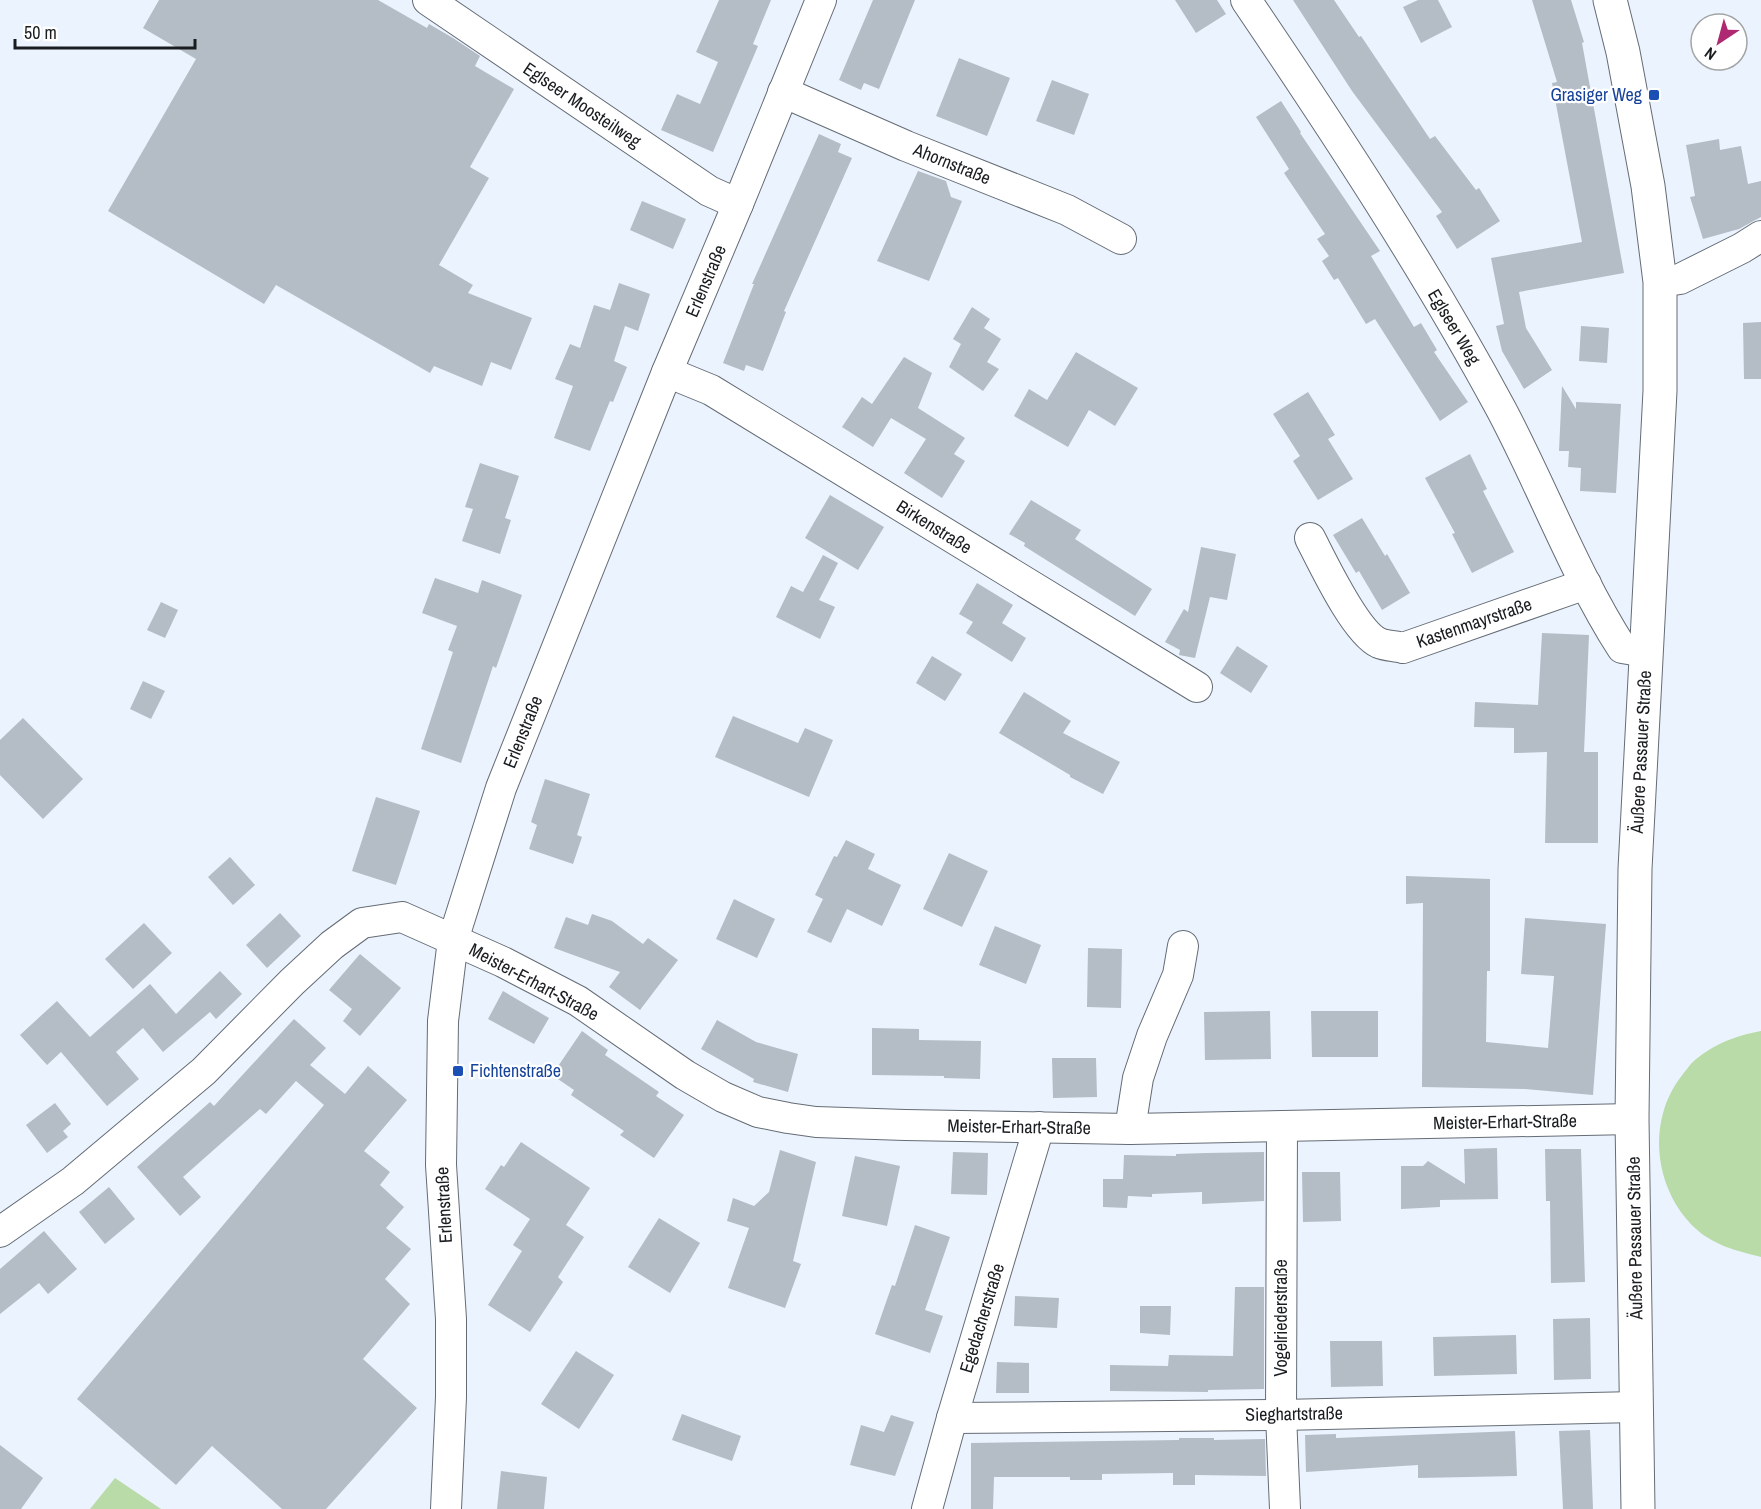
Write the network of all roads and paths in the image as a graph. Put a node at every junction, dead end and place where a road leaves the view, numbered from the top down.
1 (428, 0) edge
2 (821, 0) edge
3 (1246, 0) edge
4 (1610, 0) edge
5 (783, 92) junction
6 (738, 204) junction
7 (1761, 236) edge
8 (1120, 239) dead end
9 (1660, 282) junction
10 (668, 372) junction
11 (1310, 538) dead end
12 (1586, 584) junction
13 (1646, 652) junction
14 (1197, 687) dead end
15 (453, 940) junction
16 (1183, 946) dead end
17 (1632, 1119) junction
18 (1282, 1127) junction
19 (1039, 1128) junction
20 (1130, 1129) junction
21 (0, 1232) edge
22 (1636, 1407) junction
23 (1281, 1415) junction
24 (952, 1418) junction
25 (446, 1509) edge
26 (927, 1509) edge
27 (1285, 1509) edge
28 (1638, 1509) edge

1 - 6 street, Eglseer Moosteilweg
2 - 5 street, Erlenstraße
3 - 12 street, Eglseer Weg
4 - 9 main road, Äußere Passauer Straße
5 - 6 street, Erlenstraße
5 - 8 street, Ahornstraße
6 - 10 street, Erlenstraße
7 - 9 street
9 - 13 main road, Äußere Passauer Straße
10 - 14 street, Birkenstraße
10 - 15 street, Erlenstraße
11 - 12 street, Kastenmayrstraße
12 - 13 street, Eglseer Weg
13 - 17 main road, Äußere Passauer Straße
15 - 19 street, Meister-Erhart-Straße
15 - 21 street
15 - 25 street, Erlenstraße
16 - 20 street
17 - 18 street, Meister-Erhart-Straße
17 - 22 main road, Äußere Passauer Straße
18 - 20 street, Meister-Erhart-Straße
18 - 23 street, Vogelriederstraße
19 - 20 street, Meister-Erhart-Straße
19 - 24 street, Egedacherstraße
22 - 23 street, Sieghartstraße
22 - 28 main road, Äußere Passauer Straße
23 - 24 street, Sieghartstraße
23 - 27 street, Vogelriederstraße
24 - 26 street, Egedacherstraße

